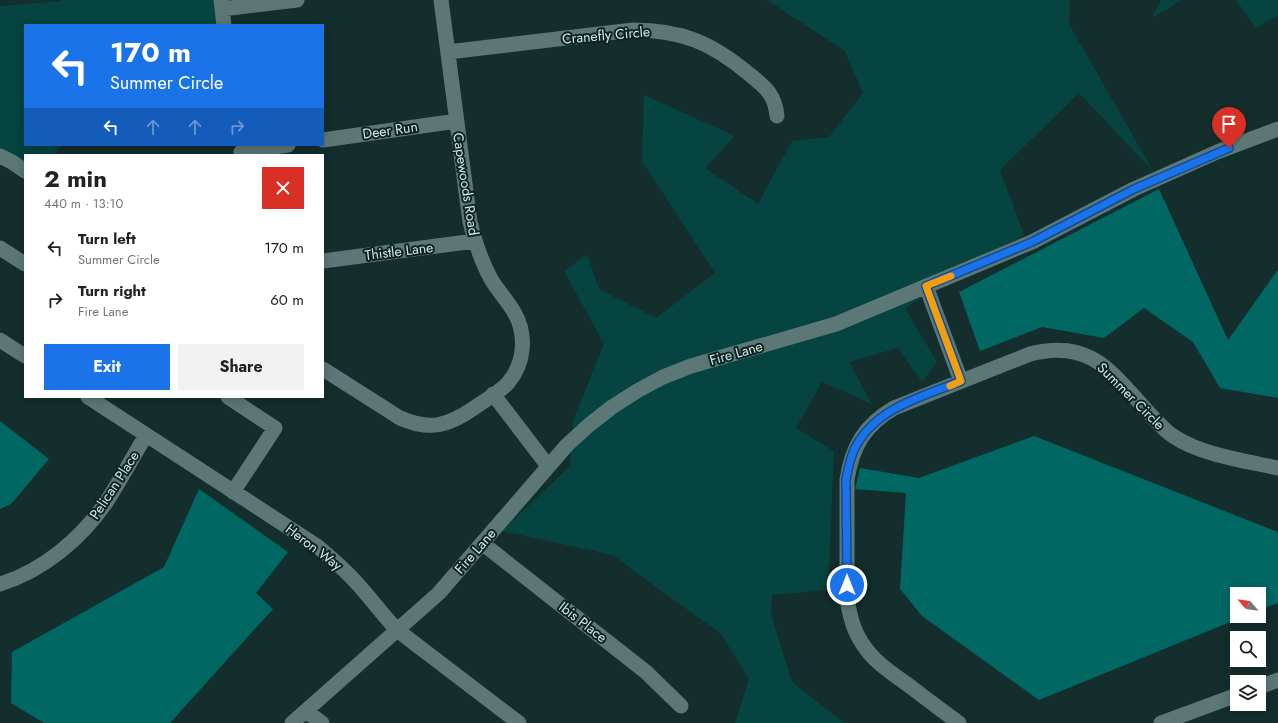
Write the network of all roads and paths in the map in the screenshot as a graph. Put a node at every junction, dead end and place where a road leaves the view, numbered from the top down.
1 (297, 0) edge
2 (441, 0) edge
3 (221, 5) edge
4 (224, 24) edge
5 (448, 52) junction
6 (777, 116) dead end
7 (457, 121) junction
8 (1278, 129) edge
9 (324, 140) edge
10 (280, 146) edge
11 (241, 151) edge
12 (0, 156) edge
13 (24, 170) edge
14 (475, 241) junction
15 (0, 248) edge
16 (324, 261) edge
17 (24, 263) edge
18 (926, 286) junction
19 (0, 340) edge
20 (24, 355) edge
21 (324, 370) edge
22 (961, 381) junction
23 (493, 394) junction
24 (90, 398) edge
25 (230, 398) edge
26 (146, 435) junction
27 (548, 466) junction
28 (1278, 468) edge
29 (234, 492) junction
30 (482, 543) junction
31 (0, 584) edge
32 (397, 630) junction
33 (1278, 680) edge
34 (1266, 684) edge
35 (1230, 698) edge
36 (681, 706) dead end
37 (306, 711) junction
38 (292, 723) edge
39 (322, 723) edge
40 (519, 723) edge
41 (959, 723) edge
42 (1161, 723) edge

1 - 3 street
2 - 5 street, Capewoods Road
3 - 4 street
5 - 6 street, Cranefly Circle
5 - 7 street, Capewoods Road
7 - 9 street, Deer Run
7 - 14 street, Capewoods Road
8 - 18 street, Fire Lane
10 - 11 street
12 - 13 street
14 - 16 street, Thistle Lane
14 - 23 street, Capewoods Road
15 - 17 street
18 - 22 street
18 - 27 street, Fire Lane
19 - 20 street
21 - 23 street, Capewoods Road
22 - 28 street, Summer Circle
22 - 41 street, Summer Circle
23 - 27 street
24 - 26 street, Heron Way
25 - 29 street
26 - 29 street, Heron Way
26 - 31 street, Pelican Place
27 - 30 street, Fire Lane
29 - 32 street, Heron Way
30 - 32 street, Fire Lane
30 - 36 street, Ibis Place
32 - 37 street, Fire Lane
32 - 40 street, Heron Way
33 - 34 street
35 - 42 street
37 - 38 street, Fire Lane
37 - 39 street

